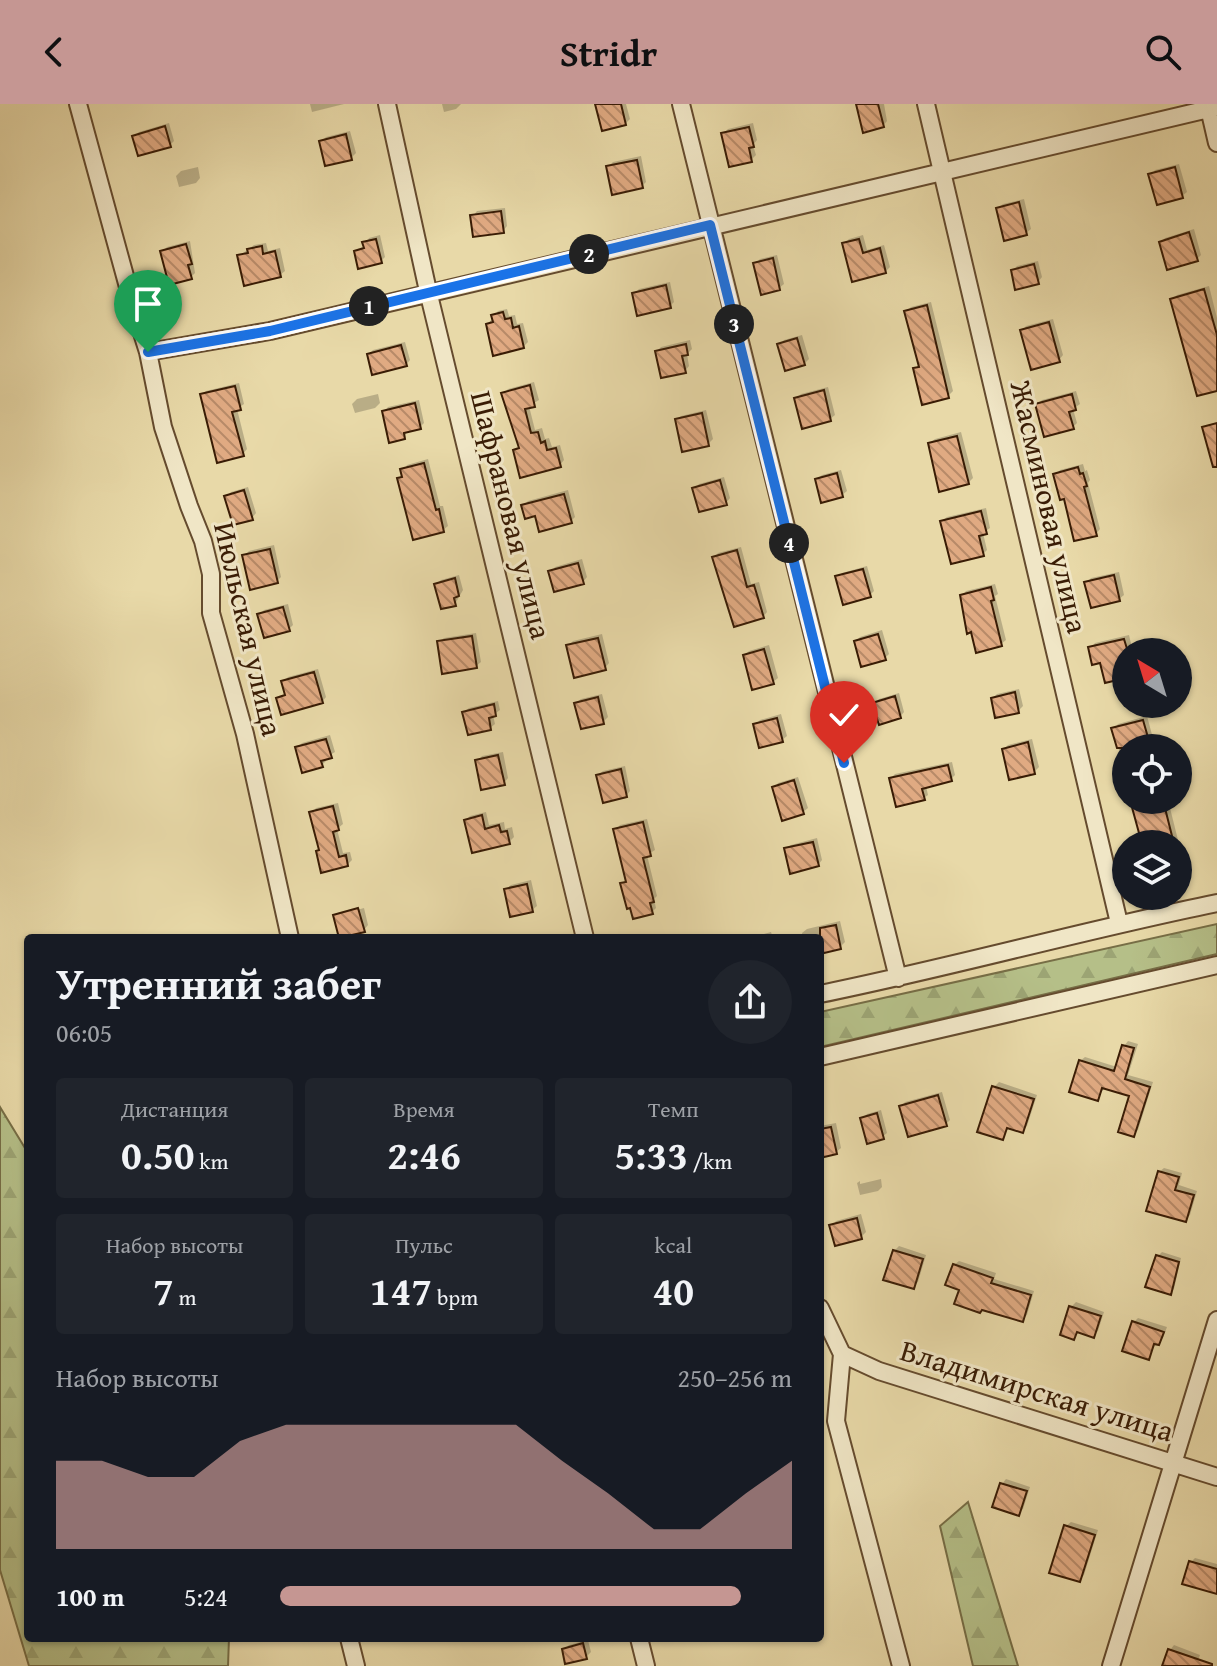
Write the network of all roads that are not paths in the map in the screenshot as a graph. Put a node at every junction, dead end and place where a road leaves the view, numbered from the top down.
1 (78, 104) edge
2 (387, 104) edge
3 (681, 104) edge
4 (926, 104) edge
5 (1211, 107) edge
6 (1217, 143) edge
7 (941, 171) junction
8 (710, 225) junction
9 (428, 291) junction
10 (148, 352) junction
11 (1217, 903) edge
12 (1119, 923) junction
13 (289, 934) edge
14 (584, 934) edge
15 (1217, 965) edge
16 (898, 978) junction
17 (824, 993) edge
18 (824, 1056) edge
19 (824, 1316) edge
20 (1217, 1320) edge
21 (842, 1354) junction
22 (1173, 1463) junction
23 (1217, 1477) edge
24 (350, 1642) edge
25 (640, 1642) edge
26 (356, 1666) edge
27 (646, 1666) edge
28 (901, 1666) edge
29 (1111, 1666) edge

1 - 10 street, Июльская улица
2 - 9 street, Шафрановая улица
3 - 8 street
4 - 7 street, Жасминовая улица
5 - 6 street
5 - 7 street
7 - 8 street
7 - 12 street, Жасминовая улица
8 - 9 street
8 - 16 street
9 - 10 street
9 - 14 street, Шафрановая улица
10 - 13 street, Июльская улица
11 - 12 street
12 - 16 street
15 - 18 street
16 - 17 street
19 - 21 street
20 - 22 street
21 - 22 street, Владимирская улица
21 - 28 street
22 - 23 street, Владимирская улица
22 - 29 street
24 - 26 street
25 - 27 street

